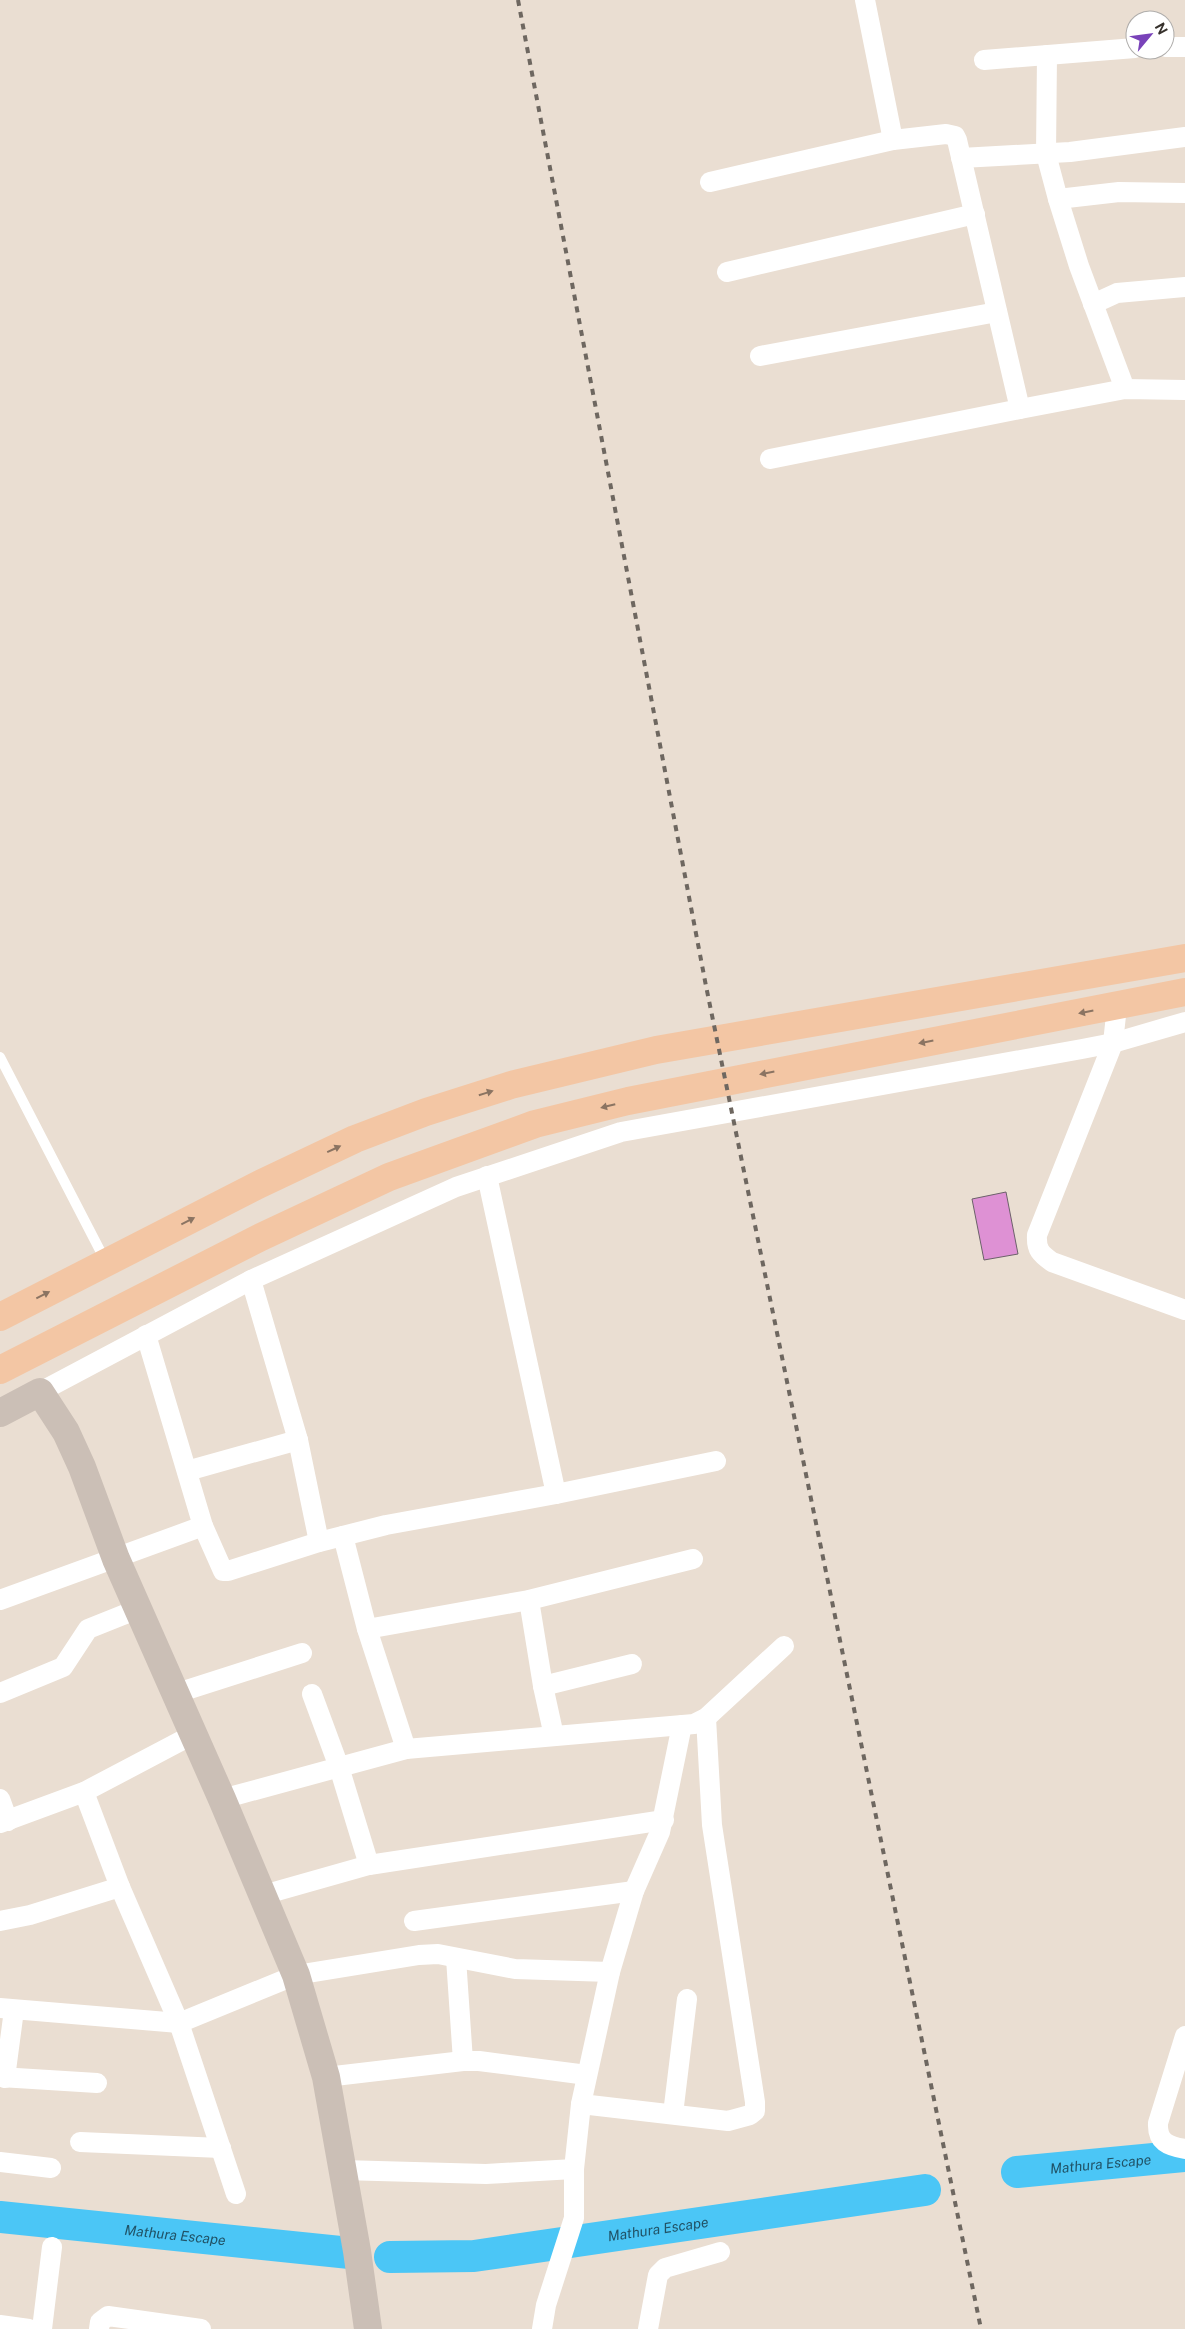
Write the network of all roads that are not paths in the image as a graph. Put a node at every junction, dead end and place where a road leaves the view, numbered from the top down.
1 (865, 0) edge
2 (1125, 49) edge
3 (1048, 55) junction
4 (984, 60) dead end
5 (1185, 136) edge
6 (893, 140) junction
7 (1046, 154) junction
8 (961, 158) junction
9 (710, 182) dead end
10 (1185, 193) edge
11 (1058, 199) junction
12 (975, 214) junction
13 (727, 272) dead end
14 (1185, 287) edge
15 (1093, 304) junction
16 (997, 312) junction
17 (760, 356) dead end
18 (1125, 389) junction
19 (1185, 390) edge
20 (1020, 409) junction
21 (770, 459) dead end
22 (1185, 958) edge
23 (1185, 992) edge
24 (1117, 1006) junction
25 (1185, 1022) edge
26 (1113, 1043) junction
27 (0, 1056) edge
28 (487, 1176) junction
29 (106, 1263) junction
30 (251, 1280) junction
31 (1185, 1310) edge
32 (0, 1317) edge
33 (146, 1335) junction
34 (0, 1370) edge
35 (40, 1392) junction
36 (0, 1413) edge
37 (298, 1440) junction
38 (716, 1460) dead end
39 (186, 1471) junction
40 (556, 1494) junction
41 (203, 1526) junction
42 (343, 1536) junction
43 (319, 1542) junction
44 (116, 1559) junction
45 (693, 1559) dead end
46 (0, 1600) edge
47 (529, 1600) junction
48 (138, 1609) junction
49 (368, 1629) junction
50 (784, 1646) dead end
51 (302, 1653) dead end
52 (632, 1664) dead end
53 (543, 1686) junction
54 (0, 1693) edge
55 (174, 1694) junction
56 (312, 1694) dead end
57 (706, 1718) junction
58 (682, 1725) junction
59 (194, 1734) junction
60 (554, 1736) junction
61 (406, 1749) junction
62 (339, 1767) junction
63 (84, 1792) junction
64 (0, 1799) edge
65 (222, 1799) junction
66 (664, 1820) junction
67 (4, 1822) edge
68 (369, 1865) junction
69 (120, 1887) junction
70 (634, 1891) junction
71 (262, 1895) junction
72 (0, 1921) edge
73 (414, 1921) dead end
74 (456, 1958) junction
75 (610, 1972) junction
76 (296, 1975) junction
77 (686, 2000) dead end
78 (7, 2009) edge
79 (180, 2023) junction
80 (1185, 2036) edge
81 (463, 2061) junction
82 (587, 2075) junction
83 (3, 2077) edge
84 (326, 2078) junction
85 (97, 2083) dead end
86 (581, 2104) junction
87 (673, 2114) junction
88 (80, 2142) dead end
89 (221, 2148) junction
90 (1185, 2149) edge
91 (0, 2162) edge
92 (51, 2168) dead end
93 (574, 2169) junction
94 (342, 2170) junction
95 (236, 2194) dead end
96 (52, 2247) dead end
97 (720, 2252) dead end
98 (0, 2325) edge
99 (191, 2328) edge
100 (29, 2329) edge
101 (42, 2329) edge
102 (98, 2329) edge
103 (368, 2329) edge
104 (542, 2329) edge
105 (648, 2329) edge

1 - 6 street
2 - 3 street
3 - 4 street
3 - 7 street
5 - 7 street
6 - 8 street
6 - 9 street
7 - 8 street
7 - 11 street
8 - 12 street
10 - 11 street
11 - 15 street
12 - 13 street
12 - 16 street
14 - 15 street
15 - 18 street
16 - 17 street
16 - 20 street
18 - 19 street
18 - 20 street
20 - 21 street
29 -> 22 highway
23 - 24 highway
24 - 26 street
24 -> 34 highway
25 - 26 street
26 - 28 street
26 - 31 street
27 - 29 lane
28 - 30 street
28 - 40 street
32 -> 29 highway
30 - 33 street
30 - 37 street
33 - 35 street
33 - 39 street
35 - 36 street
35 - 44 street
37 - 39 street
37 - 43 street
38 - 40 street
39 - 41 street
40 - 42 street
41 - 43 street
41 - 44 street
42 - 43 street
42 - 49 street
44 - 46 street
44 - 48 street
45 - 47 street
47 - 49 street
47 - 53 street
48 - 54 street
48 - 55 street
49 - 61 street
50 - 57 street
51 - 55 street
52 - 53 street
53 - 60 street
55 - 59 street
56 - 62 street
57 - 58 street
57 - 87 street
58 - 60 street
58 - 66 street
59 - 63 street
59 - 65 street
60 - 61 street
61 - 62 street
62 - 65 street
62 - 68 street
63 - 67 street
63 - 69 street
64 - 67 street
65 - 71 street
66 - 68 street
66 - 70 street
68 - 71 street
69 - 72 street
69 - 79 street
70 - 73 street
70 - 75 street
71 - 76 street
74 - 75 street
74 - 76 street
74 - 81 street
75 - 82 street
76 - 79 street
76 - 84 street
77 - 87 street
78 - 79 street
78 - 83 street
79 - 89 street
80 - 90 street
81 - 82 street
81 - 84 street
82 - 86 street
83 - 85 street
84 - 94 street
86 - 87 street
86 - 93 street
88 - 89 street
89 - 95 street
91 - 92 street
93 - 94 street
93 - 104 street
94 - 103 street
96 - 101 street
97 - 105 street
98 - 100 street
99 - 102 street

